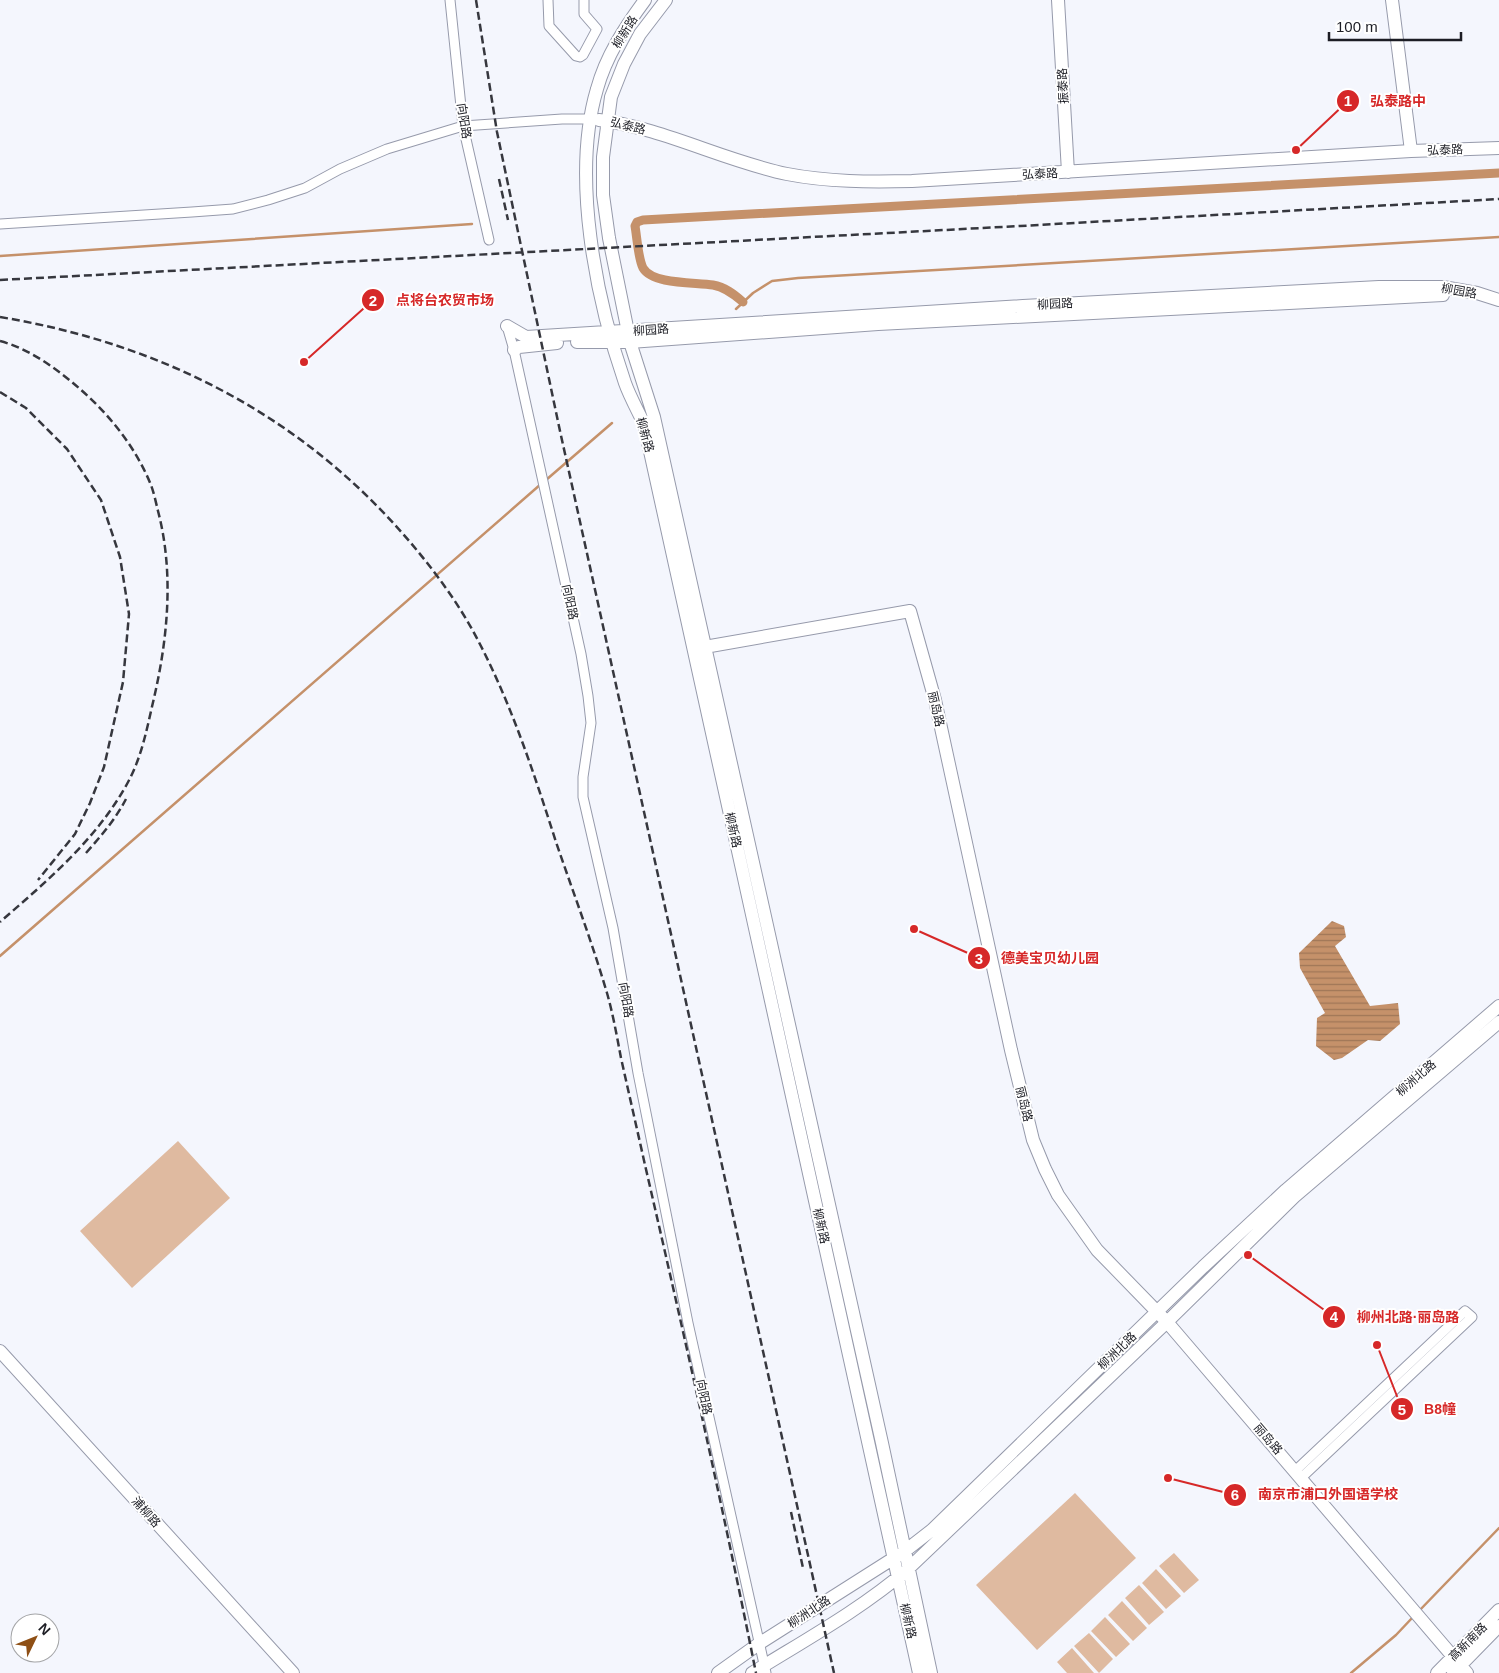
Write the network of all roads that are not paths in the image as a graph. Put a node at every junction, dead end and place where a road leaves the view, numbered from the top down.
1 (450, 0) edge
2 (548, 0) edge
3 (584, 0) edge
4 (645, 0) edge
5 (666, 0) edge
6 (1058, 0) edge
7 (1392, 0) edge
8 (589, 119) junction
9 (607, 121) junction
10 (463, 126) junction
11 (1499, 148) edge
12 (1411, 151) junction
13 (1068, 172) junction
14 (0, 224) edge
15 (489, 240) dead end
16 (1499, 300) edge
17 (1499, 308) edge
18 (508, 326) joint
19 (611, 337) junction
20 (629, 337) junction
21 (514, 350) junction
22 (699, 648) junction
23 (1499, 1006) edge
24 (1499, 1022) edge
25 (1157, 1312) junction
26 (1167, 1322) junction
27 (0, 1351) edge
28 (1298, 1474) junction
29 (900, 1554) junction
30 (908, 1569) junction
31 (898, 1578) junction
32 (1499, 1610) edge
33 (1499, 1626) edge
34 (760, 1643) junction
35 (1458, 1667) edge
36 (765, 1669) edge
37 (293, 1673) edge
38 (718, 1673) edge
39 (752, 1673) edge
40 (919, 1673) edge
41 (931, 1673) edge
42 (1437, 1673) edge

1 - 10 street, 向阳路
2 - 3 street
4 - 8 street, 柳新路
5 - 9 street, 柳新路
6 - 13 street, 振泰路
7 - 12 street
8 - 9 street, 弘泰路
8 - 10 street
8 - 19 street, 柳新路
9 - 13 street, 弘泰路
9 - 20 street, 柳新路
10 - 14 street
10 - 15 street, 向阳路
11 - 12 street, 弘泰路
12 - 13 street, 弘泰路
16 - 20 street, 柳园路
17 - 20 street, 柳园路
18 - 19 street
18 - 21 street, 向阳路
19 - 20 street
19 - 21 street
19 - 22 street, 柳新路
20 - 22 street, 柳新路
21 - 34 street, 向阳路
22 - 25 street, 丽岛路
22 - 29 street, 柳新路
23 - 25 street, 柳洲北路
24 - 26 street, 柳洲北路
25 - 26 street, 丽岛路
25 - 29 street, 柳洲北路
26 - 28 street, 丽岛路
26 - 30 street, 柳洲北路
27 - 37 street, 浦柳路
28 - 28 street
28 - 35 street, 丽岛路
29 - 30 street, 柳新路
29 - 31 street, 柳新路
29 - 34 street, 柳洲北路
30 - 31 street, 柳洲北路
30 - 41 street, 柳新路
31 - 36 street, 柳洲北路
31 - 40 street, 柳新路
32 - 35 street, 高新南路
33 - 35 street, 高新南路
34 - 36 street, 向阳路
34 - 38 street, 柳洲北路
35 - 42 street, 高新南路
36 - 39 street, 柳洲北路

